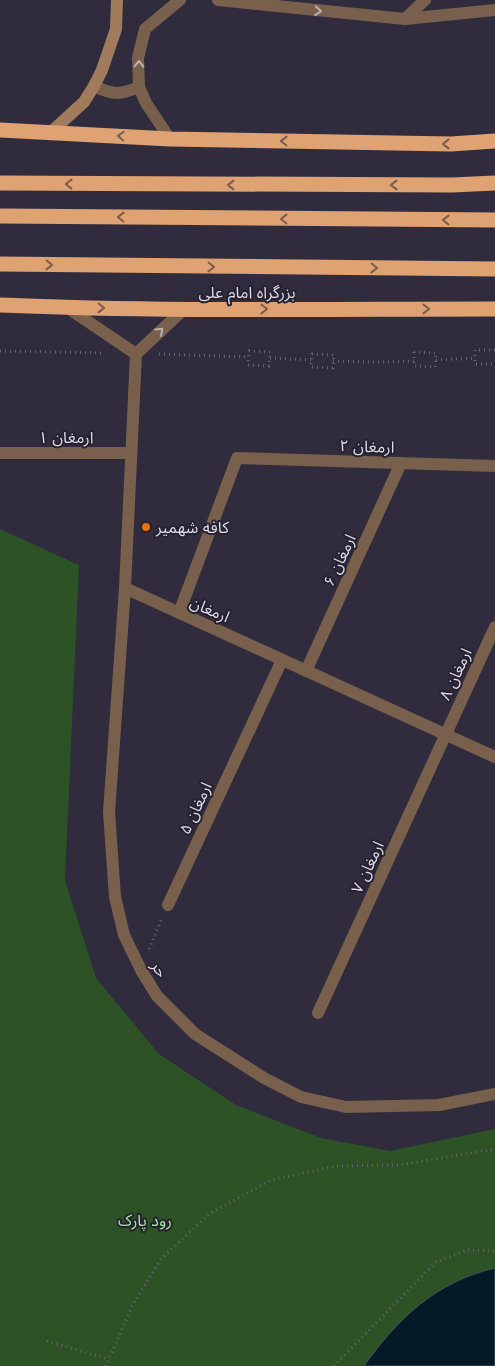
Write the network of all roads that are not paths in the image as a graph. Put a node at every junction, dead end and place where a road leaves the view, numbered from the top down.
1 (117, 0) edge
2 (180, 0) edge
3 (218, 0) edge
4 (424, 0) edge
5 (495, 10) edge
6 (405, 19) junction
7 (94, 86) junction
8 (139, 87) junction
9 (0, 130) edge
10 (51, 132) junction
11 (170, 139) junction
12 (495, 141) edge
13 (0, 183) edge
14 (495, 183) edge
15 (0, 216) edge
16 (495, 220) edge
17 (0, 264) edge
18 (495, 269) edge
19 (0, 304) edge
20 (68, 308) junction
21 (184, 309) junction
22 (495, 309) edge
23 (136, 354) junction
24 (0, 453) edge
25 (131, 453) junction
26 (401, 463) junction
27 (495, 466) edge
28 (125, 588) junction
29 (178, 613) junction
30 (495, 627) edge
31 (282, 660) junction
32 (306, 671) junction
33 (445, 734) junction
34 (495, 757) edge
35 (168, 905) road end
36 (318, 1012) dead end
37 (495, 1094) edge

1 - 7 street
8 -> 2 street
3 -> 6 street
4 - 6 street
5 - 6 street
7 - 8 street
7 - 10 street
8 - 11 street
9 - 10 highway
11 -> 10 highway
12 -> 11 highway
14 -> 13 highway
16 -> 15 highway
17 -> 18 highway
19 - 20 highway, بزرگراه امام علی
20 -> 21 highway, بزرگراه امام علی
20 - 23 street
21 -> 22 highway, بزرگراه امام علی
23 -> 21 street
23 - 25 street
24 - 25 street, ارمغان ۱
25 - 28 street
26 - 27 street, ارمغان ۲
26 - 29 street, ارمغان ۲
26 - 32 street, ارمغان ۶
28 - 29 street, ارمغان
28 - 37 street, حر
29 - 31 street, ارمغان
30 - 33 street, ارمغان ۸
31 - 32 street, ارمغان
31 - 35 street, ارمغان ۵
32 - 33 street, ارمغان
33 - 34 street, ارمغان
33 - 36 street, ارمغان ۷

